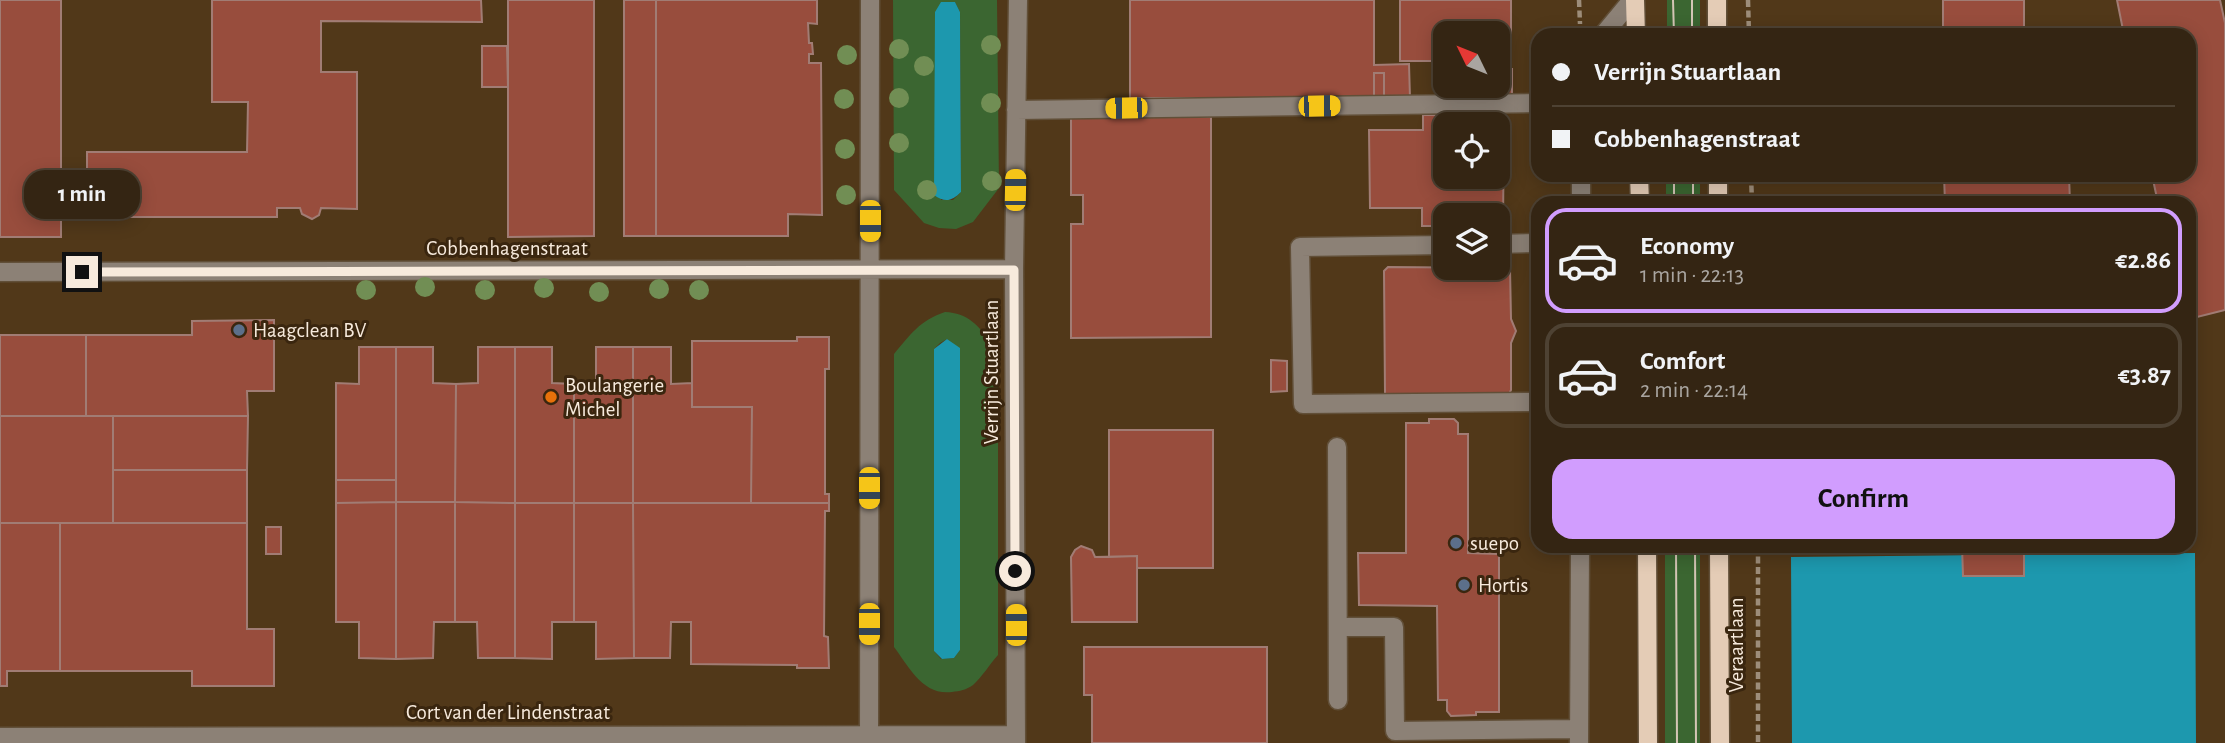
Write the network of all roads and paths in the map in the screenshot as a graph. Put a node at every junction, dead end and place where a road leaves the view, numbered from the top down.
1 (870, 0) edge
2 (1018, 0) edge
3 (1579, 0) edge
4 (1634, 0) edge
5 (1717, 0) edge
6 (1748, 0) edge
7 (1581, 28) edge
8 (1609, 28) edge
9 (1636, 28) edge
10 (1717, 28) edge
11 (1749, 28) edge
12 (1531, 103) edge
13 (1016, 110) junction
14 (1531, 243) edge
15 (1510, 244) edge
16 (1433, 245) edge
17 (870, 270) junction
18 (1014, 270) junction
19 (0, 272) edge
20 (1531, 402) edge
21 (1337, 447) dead end
22 (1580, 553) edge
23 (1647, 553) edge
24 (1719, 553) edge
25 (1758, 553) edge
26 (1338, 627) junction
27 (1338, 701) dead end
28 (1579, 736) edge
29 (0, 737) edge
30 (1395, 737) edge
31 (869, 738) edge
32 (624, 739) edge
33 (1016, 739) edge
34 (1648, 743) edge
35 (1720, 743) edge
36 (1758, 743) edge

1 - 17 street
2 - 13 street, Verrijn Stuartlaan
3 - 7 path
4 - 8 street
4 - 9 main road
5 - 10 main road
6 - 11 path
12 - 13 street
13 - 18 street, Verrijn Stuartlaan
14 - 15 street
16 - 20 street
17 - 18 street, Cobbenhagenstraat
17 - 19 street, Cobbenhagenstraat
17 - 31 street
18 - 33 street, Verrijn Stuartlaan
21 - 26 street
22 - 28 street
23 - 34 main road
24 - 35 main road, Veraartlaan
25 - 36 path, Veraartlaan
26 - 27 street
26 - 30 street
28 - 30 street
29 - 32 street, Cort van der Lindenstraat
31 - 32 street, Cort van der Lindenstraat
31 - 33 street, Cort van der Lindenstraat

